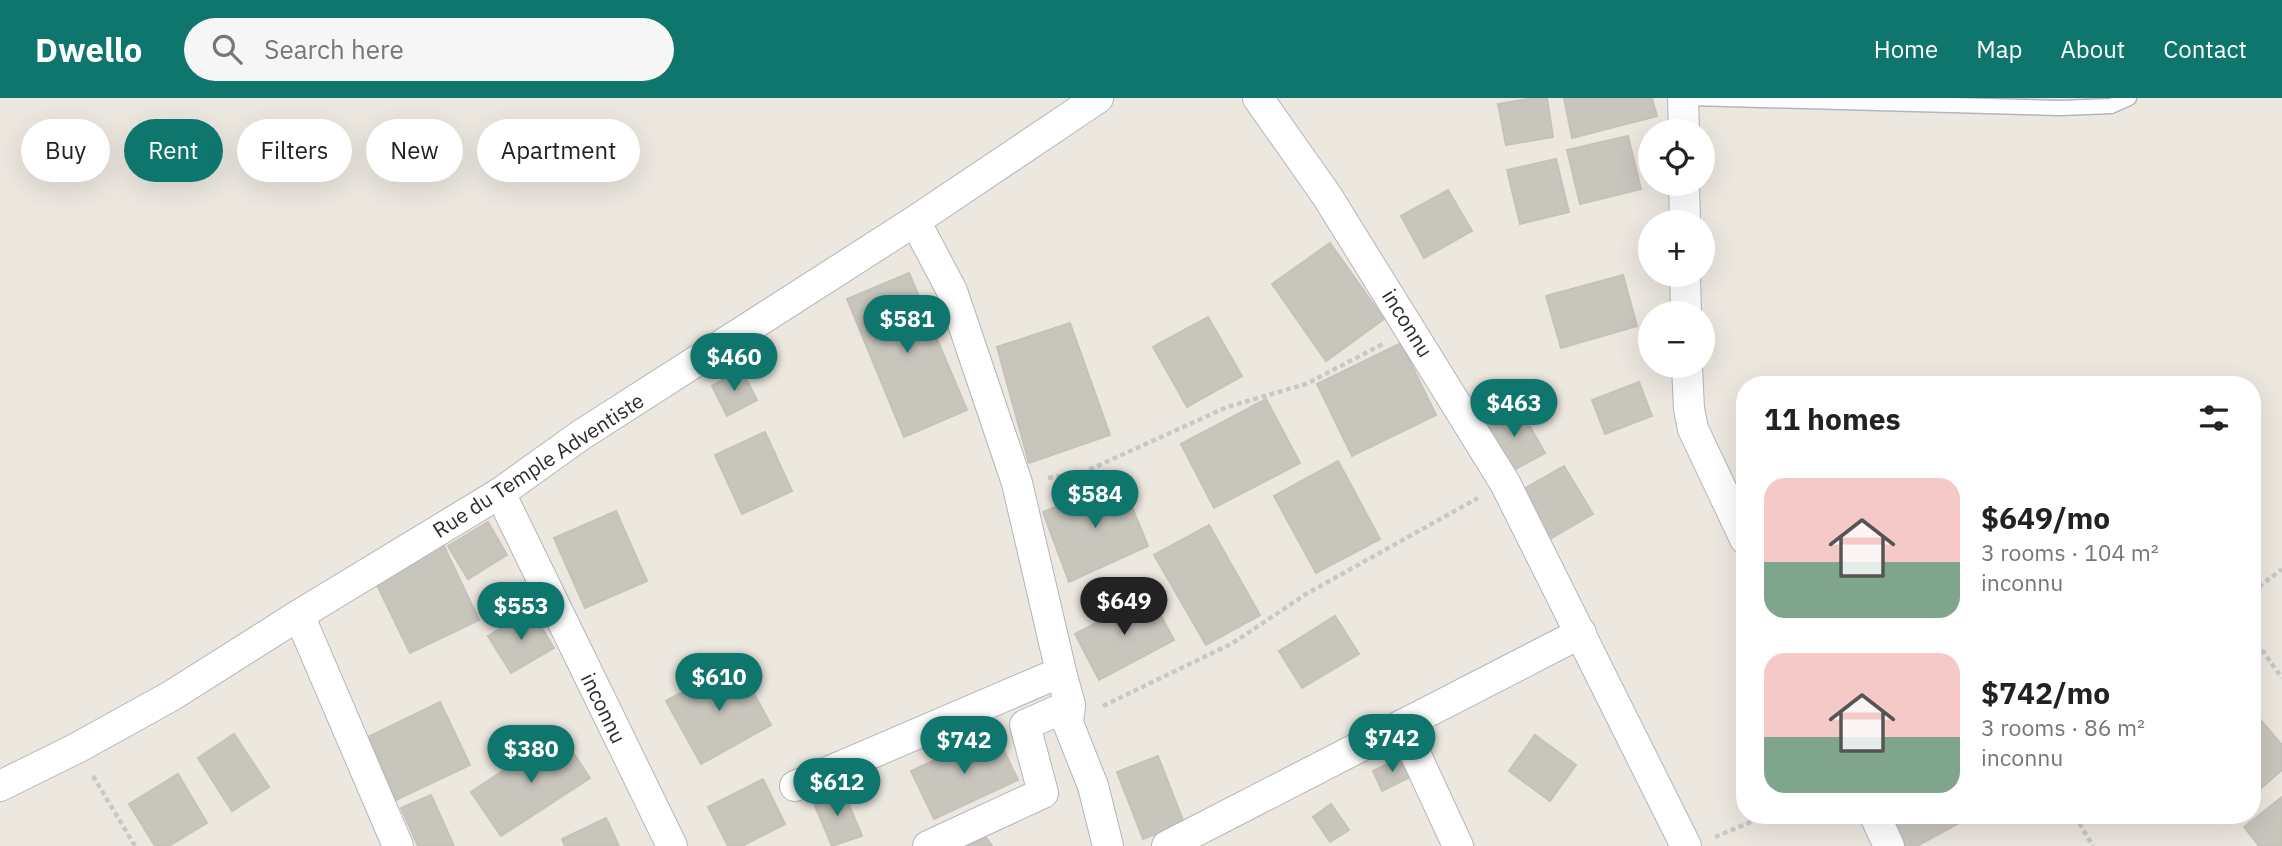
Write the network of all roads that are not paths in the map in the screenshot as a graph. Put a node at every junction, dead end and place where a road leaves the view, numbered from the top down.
1 (1098, 98) edge
2 (1258, 98) edge
3 (1683, 98) edge
4 (1692, 98) edge
5 (2129, 98) edge
6 (1684, 119) edge
7 (915, 221) junction
8 (1687, 378) edge
9 (500, 493) junction
10 (1736, 520) edge
11 (299, 615) junction
12 (1581, 633) junction
13 (1061, 672) junction
14 (1069, 714) junction
15 (1402, 726) junction
16 (0, 786) edge
17 (796, 786) dead end
18 (1879, 824) edge
19 (1223, 834) edge
20 (1695, 843) edge
21 (398, 846) edge
22 (672, 846) edge
23 (928, 846) edge
24 (1108, 846) edge
25 (1167, 846) edge
26 (1458, 846) edge
27 (1889, 846) edge

1 - 7 street, Rue du Temple Adventiste
2 - 12 street, inconnu
3 - 6 street
4 - 5 lane
7 - 9 street, Rue du Temple Adventiste
7 - 13 street
8 - 10 street
9 - 11 street, Rue du Temple Adventiste
9 - 22 street, inconnu
11 - 16 street, Rue du Temple Adventiste
11 - 21 street
12 - 15 street
12 - 20 street, inconnu
13 - 14 street
13 - 17 street
14 - 23 street
14 - 24 street
15 - 19 street
15 - 26 street
18 - 27 street
19 - 25 street

